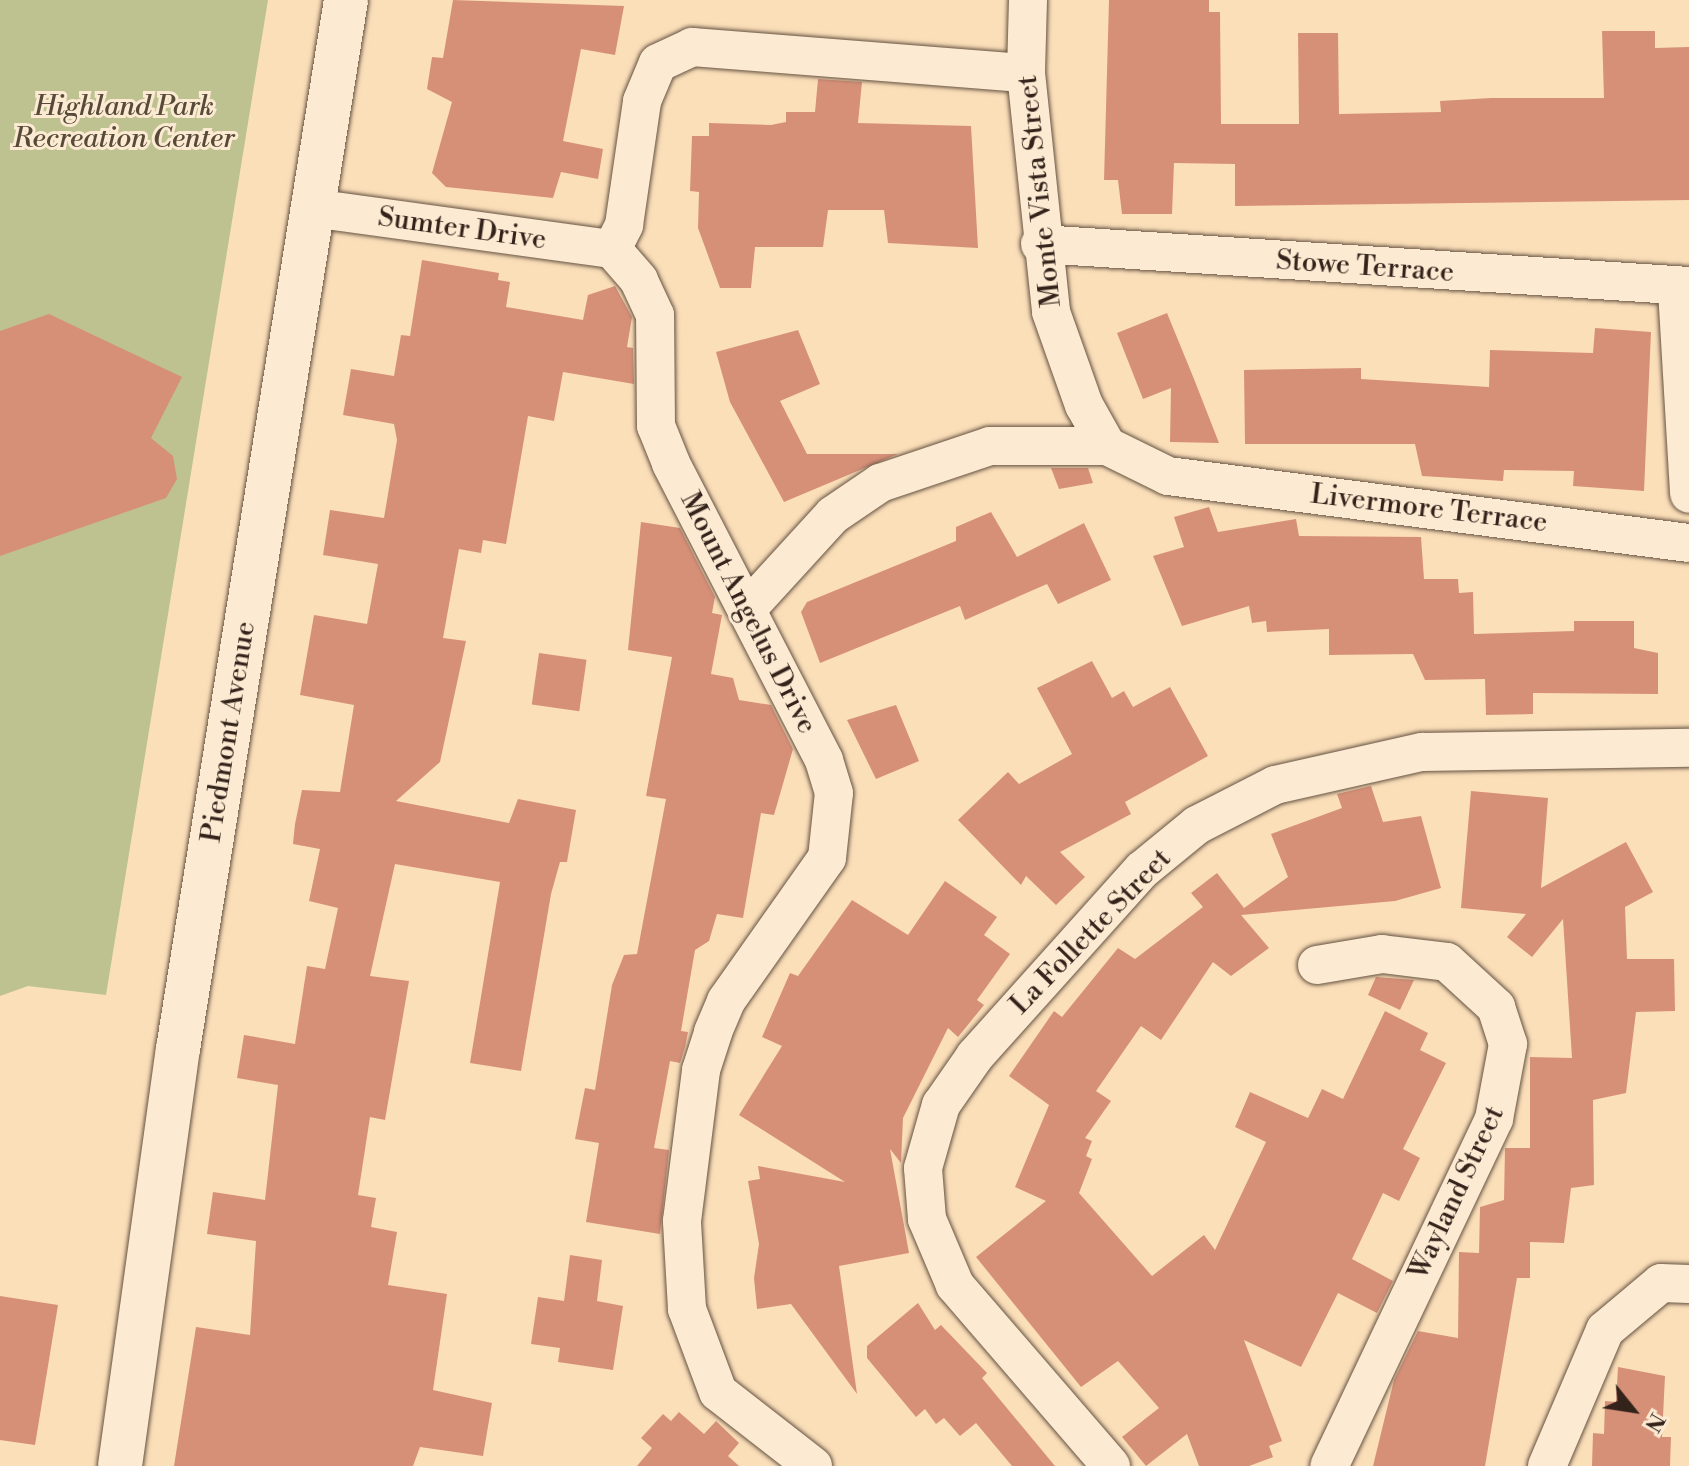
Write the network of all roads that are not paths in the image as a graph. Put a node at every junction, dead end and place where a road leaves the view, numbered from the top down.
1 (346, 0) edge
2 (1028, 0) edge
3 (1026, 73) junction
4 (312, 208) junction
5 (1040, 244) junction
6 (612, 249) junction
7 (1683, 288) edge
8 (1107, 446) junction
9 (1689, 494) edge
10 (1689, 543) edge
11 (748, 608) junction
12 (1689, 748) edge
13 (1317, 965) dead end
14 (1689, 1284) edge
15 (120, 1466) edge
16 (813, 1466) edge
17 (1111, 1466) edge
18 (1329, 1466) edge
19 (1547, 1466) edge

1 - 4 street, Piedmont Avenue
2 - 3 street, Monte Vista Street
3 - 5 street, Monte Vista Street
3 - 6 street
4 - 6 street, Sumter Drive
4 - 15 street, Piedmont Avenue
5 - 7 street, Stowe Terrace
5 - 8 street, Monte Vista Street
6 - 11 street, Mount Angelus Drive
7 - 9 street
8 - 10 street, Livermore Terrace
8 - 11 street
11 - 16 street, Mount Angelus Drive
12 - 17 street, La Follette Street
13 - 18 street, Wayland Street
14 - 19 street

